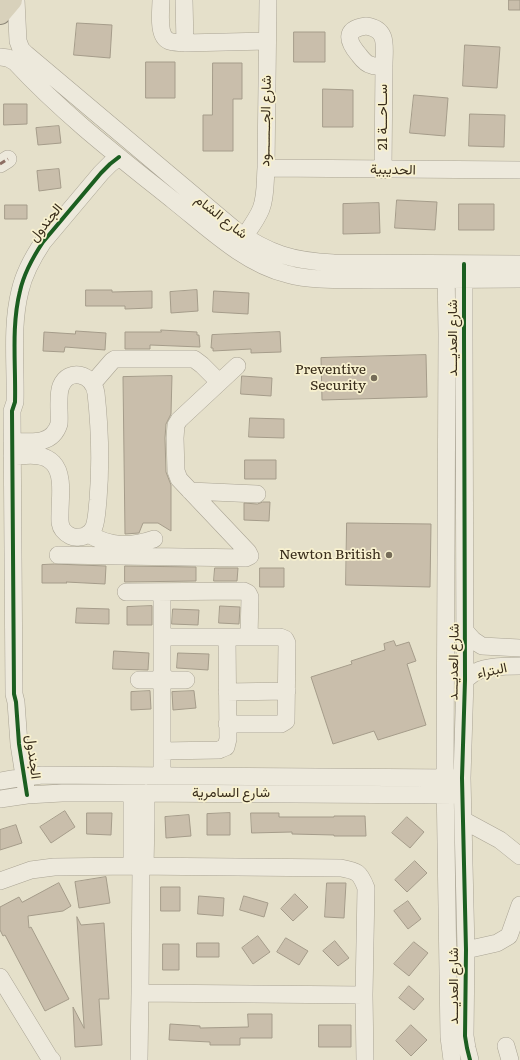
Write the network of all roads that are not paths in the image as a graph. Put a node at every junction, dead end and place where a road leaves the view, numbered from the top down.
1 (12, 0) edge
2 (16, 0) edge
3 (161, 0) edge
4 (184, 0) edge
5 (268, 0) edge
6 (0, 14) edge
7 (267, 42) junction
8 (185, 43) junction
9 (20, 47) junction
10 (2, 57) edge
11 (384, 65) dead end
12 (104, 146) junction
13 (120, 157) junction
14 (266, 168) junction
15 (383, 170) junction
16 (520, 170) edge
17 (244, 237) junction
18 (520, 264) edge
19 (446, 272) junction
20 (464, 272) junction
21 (520, 280) edge
22 (237, 366) dead end
23 (219, 382) junction
24 (93, 383) junction
25 (12, 411) junction
26 (12, 448) junction
27 (190, 491) junction
28 (257, 494) dead end
29 (88, 534) junction
30 (154, 539) dead end
31 (58, 555) dead end
32 (6, 581) edge
33 (126, 592) dead end
34 (162, 592) junction
35 (466, 631) junction
36 (162, 637) junction
37 (227, 637) junction
38 (249, 637) junction
39 (520, 648) edge
40 (520, 666) edge
41 (139, 680) dead end
42 (162, 680) junction
43 (186, 680) dead end
44 (465, 680) junction
45 (286, 691) junction
46 (227, 692) junction
47 (227, 724) junction
48 (162, 751) junction
49 (162, 776) junction
50 (12, 779) edge
51 (462, 786) junction
52 (445, 787) junction
53 (139, 793) junction
54 (14, 797) edge
55 (463, 820) junction
56 (520, 856) edge
57 (139, 866) junction
58 (0, 881) edge
59 (520, 905) edge
60 (466, 950) junction
61 (0, 977) edge
62 (140, 993) junction
63 (364, 995) junction
64 (52, 1060) edge
65 (139, 1060) edge
66 (366, 1060) edge
67 (452, 1060) edge
68 (470, 1060) edge

1 - 6 highway
2 - 9 street
3 - 8 street
4 - 8 street
5 - 7 street, شارع الجــــــــود
7 - 8 street
7 - 14 street, شارع الجــــــــود
9 - 10 street
9 - 17 street, شارع الشام
10 - 12 street, شارع الشام
11 - 15 street, ســاحـــة 21
12 - 13 street, شارع الشام
12 - 25 street, الجندول
13 - 19 street, شارع الشام
13 - 25 street, الجندول
14 - 15 street, الحديبية
14 - 17 street, شارع الجــــــــود
15 - 16 street, الحديبية
17 - 19 street, شارع الشام
18 - 20 street, شارع الشام
19 - 20 street, شارع الشام
19 - 52 street, شارع العديـــد
20 - 21 street, شارع الشام
20 - 35 street, شارع العديـــد
22 - 23 street
23 - 24 street
23 - 27 street
24 - 26 street
24 - 29 street
25 - 26 street, الجندول
26 - 29 street
26 - 32 street, الجندول
27 - 28 street
27 - 31 street
29 - 30 street
32 - 50 street, الجندول
33 - 34 street
34 - 36 street
34 - 38 street
35 - 39 street, البتراء
35 - 44 street, شارع العديـــد
36 - 37 street
36 - 42 street
37 - 38 street
37 - 46 street
38 - 45 street
40 - 44 street, البتراء
41 - 42 street
42 - 43 street
42 - 48 street
44 - 51 street, شارع العديـــد
45 - 46 street
45 - 47 street
46 - 47 street
47 - 48 street
48 - 49 street
49 - 50 street, شارع السامرية
49 - 52 street, شارع السامرية
50 - 54 street, الجندول
51 - 52 street, شارع السامرية
51 - 55 street, شارع العديـــد
52 - 53 street, شارع السامرية
52 - 67 street, شارع العديـــد
53 - 54 street, شارع السامرية
53 - 57 street
55 - 56 street
55 - 60 street, شارع العديـــد
57 - 58 street
57 - 62 street
57 - 63 street
59 - 60 street
60 - 68 street, شارع العديـــد
61 - 64 street
62 - 63 street
62 - 65 street
63 - 66 street

